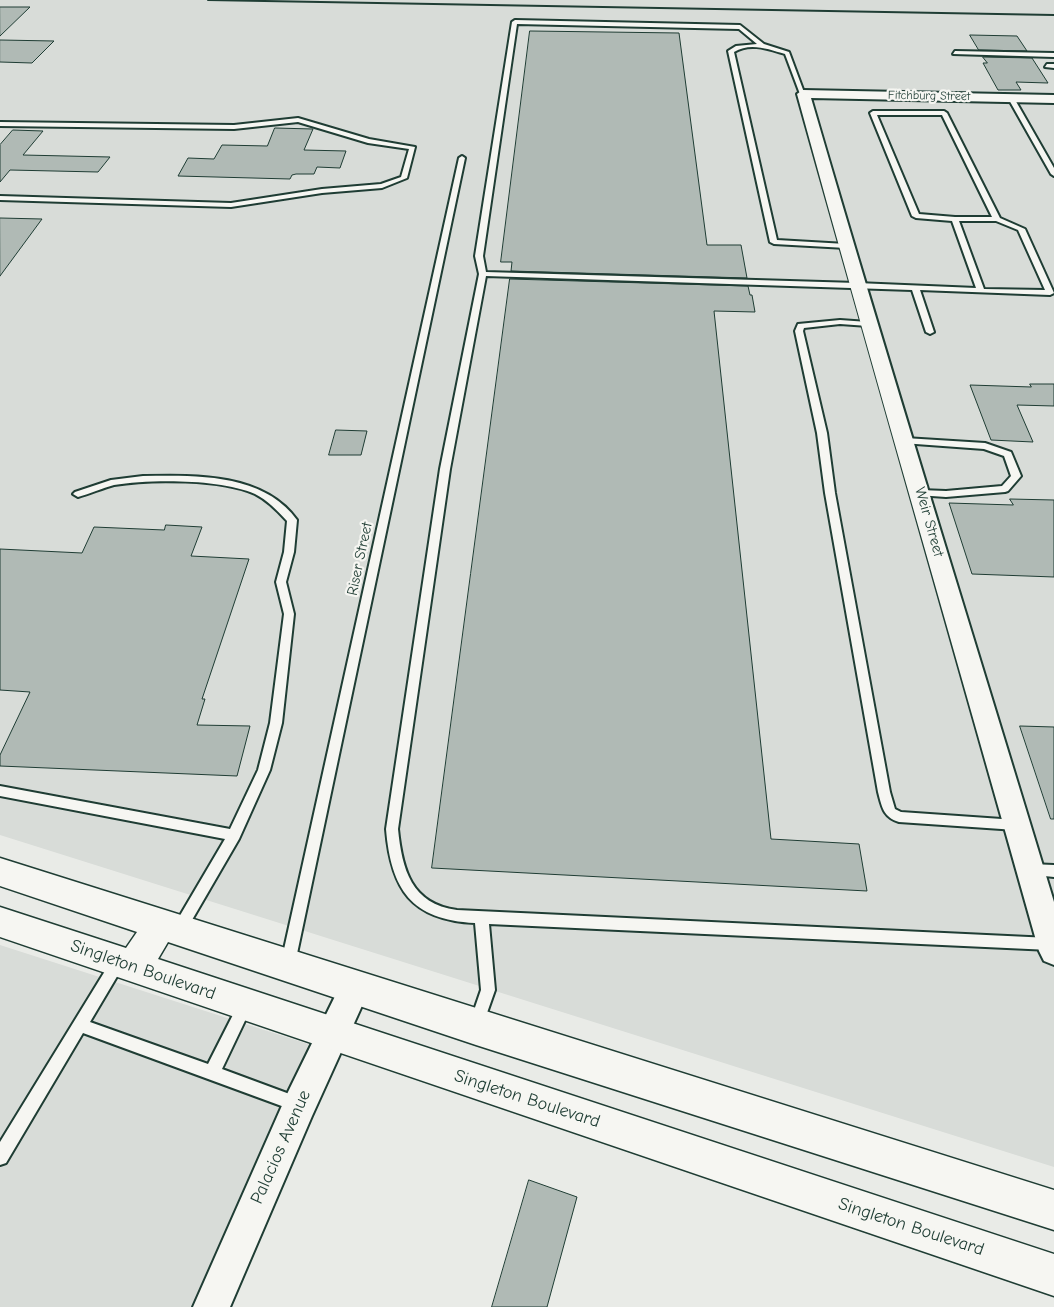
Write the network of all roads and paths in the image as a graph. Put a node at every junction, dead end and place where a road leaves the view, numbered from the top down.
1 (762, 45) junction
2 (955, 53) dead end
3 (1054, 55) edge
4 (803, 94) junction
5 (1011, 98) junction
6 (1054, 99) edge
7 (0, 124) edge
8 (462, 158) dead end
9 (1054, 173) edge
10 (0, 198) edge
11 (955, 219) junction
12 (998, 219) junction
13 (846, 246) junction
14 (483, 274) junction
15 (857, 285) junction
16 (915, 288) junction
17 (981, 291) junction
18 (868, 324) junction
19 (930, 332) dead end
20 (905, 441) junction
21 (920, 493) junction
22 (78, 494) dead end
23 (0, 791) edge
24 (1016, 825) junction
25 (234, 835) junction
26 (1030, 870) junction
27 (1054, 871) edge
28 (0, 872) edge
29 (482, 917) junction
30 (0, 922) edge
31 (170, 928) junction
32 (1053, 948) edge
33 (126, 965) junction
34 (288, 966) junction
35 (355, 988) junction
36 (246, 1005) junction
37 (80, 1025) junction
38 (476, 1027) junction
39 (333, 1034) junction
40 (212, 1073) junction
41 (300, 1104) junction
42 (0, 1157) edge
43 (1054, 1210) edge
44 (1054, 1275) edge
45 (211, 1307) edge

1 - 4 lane
1 - 13 lane
1 - 14 lane
2 - 3 lane
4 - 5 street, Fitchburg Street
4 - 13 street, Weir Street
5 - 6 street, Fitchburg Street
5 - 9 lane
7 - 10 lane
8 - 34 lane, Riser Street
11 - 12 lane
11 - 12 lane
11 - 17 lane
12 - 17 lane
13 - 15 street, Weir Street
14 - 15 lane
14 - 29 lane
15 - 16 lane
15 - 18 street, Weir Street
16 - 17 lane
16 - 19 lane
18 - 20 street, Weir Street
18 - 24 lane
20 - 21 street, Weir Street
20 - 21 lane
21 - 24 street, Weir Street
22 - 25 lane
23 - 25 lane
24 - 26 street, Weir Street
25 - 31 lane
26 - 27 lane
26 - 32 street, Weir Street
28 - 31 main road
29 - 32 lane
29 - 38 lane
30 - 33 main road, Singleton Boulevard
31 - 33 main road
31 - 34 main road
33 - 36 main road, Singleton Boulevard
33 - 37 lane
34 - 35 main road
35 - 38 main road
35 - 39 street, Palacios Avenue
36 - 39 main road, Singleton Boulevard
36 - 40 lane
37 - 40 lane
37 - 42 lane
38 - 43 main road
39 - 41 street, Palacios Avenue
39 - 44 main road, Singleton Boulevard
40 - 41 lane
41 - 45 street, Palacios Avenue

